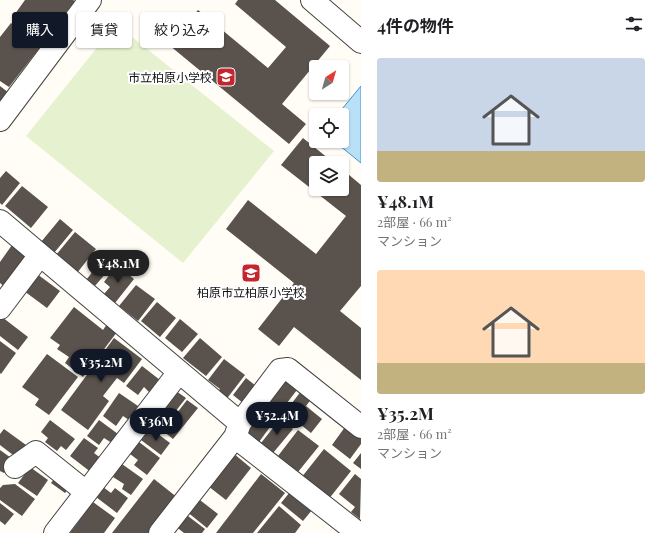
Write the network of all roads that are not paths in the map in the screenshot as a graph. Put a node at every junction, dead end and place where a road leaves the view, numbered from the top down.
1 (90, 0) edge
2 (312, 0) edge
3 (361, 42) edge
4 (0, 120) edge
5 (0, 221) edge
6 (40, 255) junction
7 (0, 308) edge
8 (179, 372) junction
9 (361, 427) edge
10 (237, 430) junction
11 (15, 468) dead end
12 (86, 492) junction
13 (55, 533) edge
14 (160, 533) edge
15 (358, 533) edge

1 - 4 street
2 - 3 street
5 - 6 street
6 - 7 street
6 - 8 street
8 - 10 street
8 - 12 street
9 - 10 street
10 - 14 street
10 - 15 street
11 - 12 street
12 - 13 street

